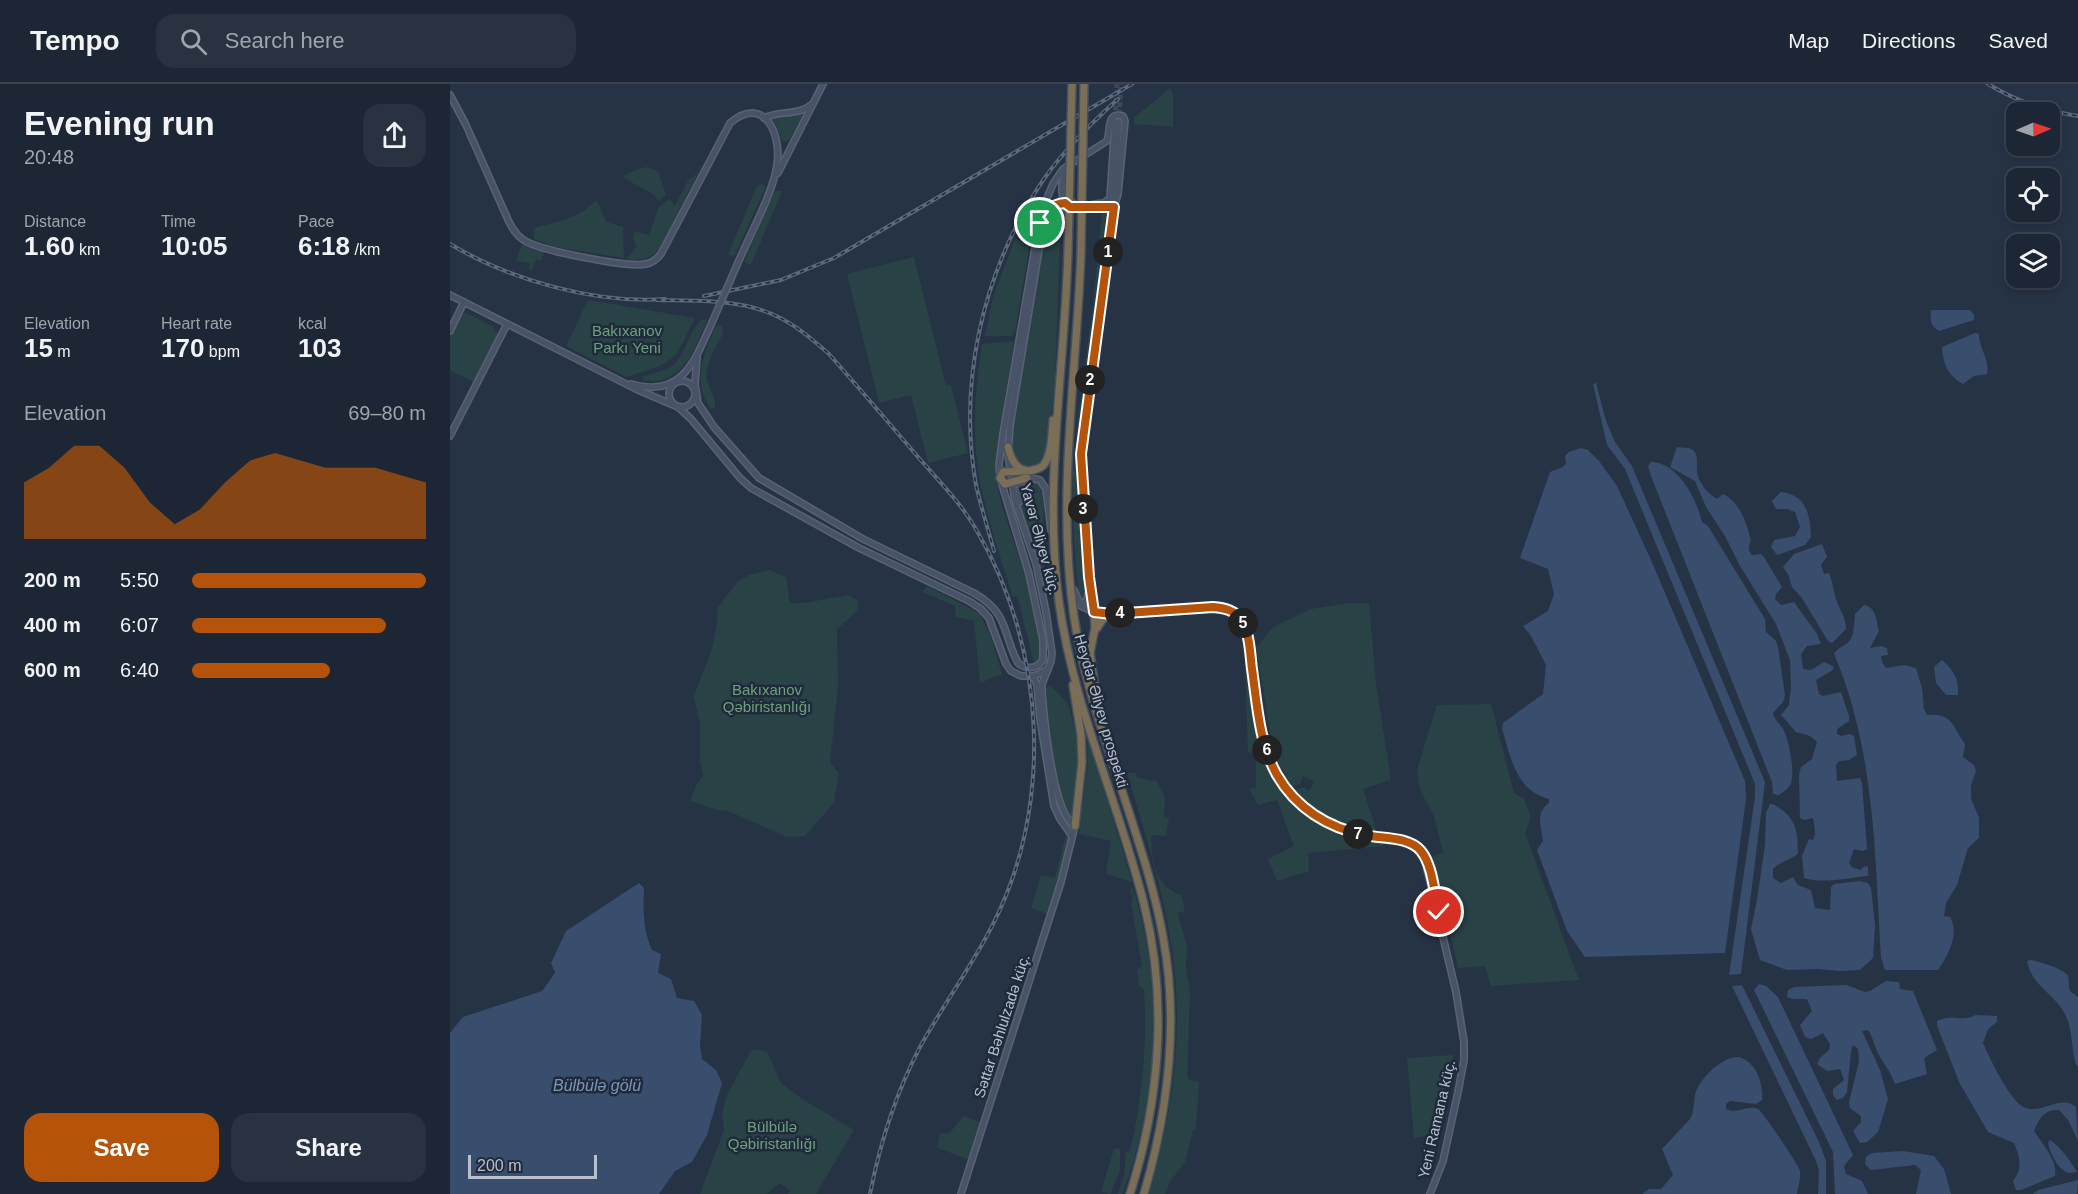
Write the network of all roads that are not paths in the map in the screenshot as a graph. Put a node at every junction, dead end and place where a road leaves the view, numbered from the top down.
1 (823, 84) edge
2 (1072, 84) edge
3 (1084, 84) edge
4 (450, 95) edge
5 (815, 100) junction
6 (764, 118) junction
7 (1067, 166) junction
8 (773, 182) junction
9 (1068, 205) junction
10 (1114, 207) junction
11 (1040, 223) junction
12 (450, 296) edge
13 (466, 304) junction
14 (507, 324) junction
15 (450, 331) edge
16 (697, 357) junction
17 (1062, 358) junction
18 (621, 381) junction
19 (676, 382) junction
20 (695, 393) junction
21 (678, 407) junction
22 (714, 427) junction
23 (705, 435) junction
24 (450, 436) edge
25 (1008, 447) junction
26 (1011, 471) junction
27 (1027, 475) junction
28 (1000, 478) junction
29 (1013, 483) junction
30 (1025, 530) junction
31 (1054, 558) junction
32 (1067, 562) junction
33 (1089, 577) junction
34 (1075, 595) junction
35 (1045, 603) junction
36 (1037, 607) junction
37 (1094, 612) junction
38 (1112, 614) junction
39 (1094, 633) junction
40 (1010, 638) junction
41 (999, 643) junction
42 (1069, 658) junction
43 (1018, 663) junction
44 (1006, 664) junction
45 (1050, 665) junction
46 (1027, 676) junction
47 (1107, 743) junction
48 (1075, 826) junction
49 (1072, 837) junction
50 (961, 1194) edge
51 (1130, 1194) edge
52 (1144, 1194) edge
53 (1431, 1194) edge

1 - 5 main road
2 - 17 highway, Heydər Əliyev prospekti, bridge
3 - 32 highway, Heydər Əliyev prospekti, bridge
4 - 6 main road
5 - 6 main road
5 - 8 main road
6 - 8 main road
7 - 9 main road
7 - 10 main road
7 - 11 main road, Yavər Əliyev küç.
8 - 16 main road, bridge
9 - 10 main road
9 - 10 main road
9 - 11 main road
9 - 25 main road, Yavər Əliyev küç.
10 - 33 main road
11 - 28 main road, Yavər Əliyev küç.
12 - 13 main road
13 - 14 main road
13 - 15 main road
14 - 18 main road
14 - 24 main road
16 - 19 main road
16 - 20 main road
17 - 27 highway
17 - 31 highway, Heydər Əliyev prospekti
18 - 19 main road
18 - 21 main road
19 - 20 main road
19 - 21 main road
20 - 21 main road
20 - 22 main road
21 - 23 main road
22 - 23 main road
22 - 40 main road
23 - 41 main road
25 - 26 main road, Yavər Əliyev küç.
25 - 27 highway
26 - 27 highway
26 - 28 highway
26 - 29 main road, Yavər Əliyev küç.
27 - 29 highway
27 - 30 main road
27 - 31 main road
28 - 29 highway
28 - 36 main road, Yavər Əliyev küç.
29 - 30 main road, Yavər Əliyev küç.
30 - 35 main road, Yavər Əliyev küç.
31 - 42 highway, Heydər Əliyev prospekti
32 - 34 main road
32 - 47 highway, Heydər Əliyev prospekti
33 - 34 main road
33 - 37 main road
34 - 37 main road
35 - 36 main road
35 - 45 main road, Yavər Əliyev küç.
36 - 43 main road, Yavər Əliyev küç.
37 - 38 main road, Yeni Ramana küç.
37 - 39 highway
38 - 39 highway
38 - 53 main road, Yeni Ramana küç.
39 - 47 highway
40 - 41 main road
40 - 43 main road
41 - 44 main road
42 - 48 highway
42 - 51 highway, Heydər Əliyev prospekti
43 - 44 main road
44 - 46 main road
45 - 46 main road
45 - 48 main road, Yavər Əliyev küç.
46 - 49 main road
47 - 52 highway, Heydər Əliyev prospekti
48 - 49 main road, Səttar Bəhlulzadə küç.
49 - 50 main road, Səttar Bəhlulzadə küç.

